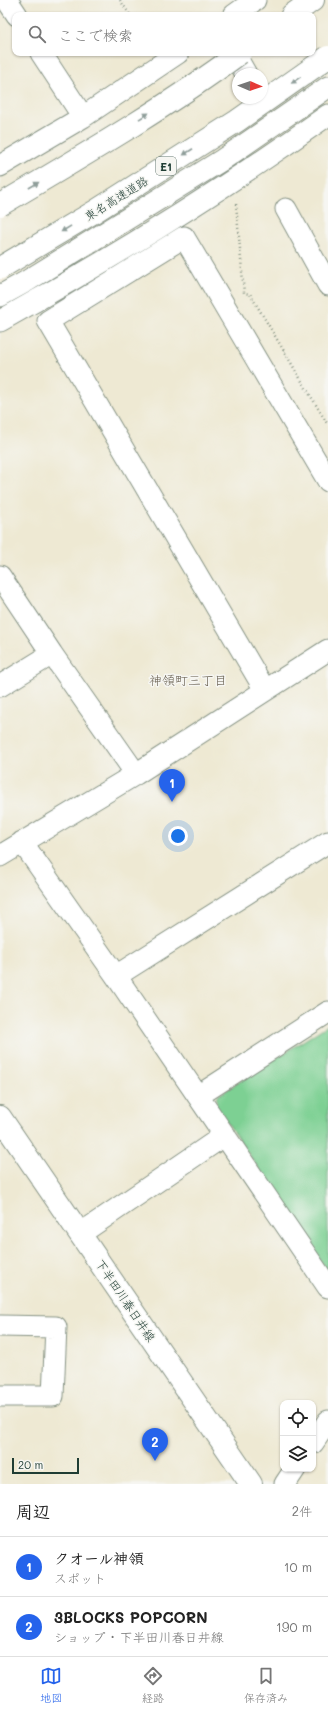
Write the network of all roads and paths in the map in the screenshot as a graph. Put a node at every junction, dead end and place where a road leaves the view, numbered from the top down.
1 (7, 0) edge
2 (120, 0) edge
3 (255, 0) edge
4 (312, 0) edge
5 (233, 9) edge
6 (15, 12) edge
7 (128, 12) edge
8 (296, 12) edge
9 (43, 56) edge
10 (174, 56) edge
11 (236, 56) edge
12 (236, 56) edge
13 (328, 57) edge
14 (243, 68) edge
15 (328, 87) edge
16 (262, 104) edge
17 (328, 115) edge
18 (82, 117) junction
19 (274, 125) junction
20 (0, 166) edge
21 (234, 180) junction
22 (0, 205) edge
23 (286, 209) dead end
24 (0, 268) edge
25 (328, 285) edge
26 (0, 296) edge
27 (0, 321) edge
28 (328, 425) edge
29 (328, 480) edge
30 (0, 576) edge
31 (328, 650) edge
32 (52, 654) junction
33 (0, 686) edge
34 (265, 690) junction
35 (136, 774) junction
36 (22, 842) junction
37 (328, 842) edge
38 (0, 856) edge
39 (116, 976) junction
40 (328, 1012) edge
41 (198, 1096) junction
42 (0, 1117) edge
43 (225, 1135) junction
44 (80, 1234) junction
45 (328, 1288) edge
46 (0, 1326) edge
47 (0, 1396) edge
48 (328, 1421) edge
49 (316, 1439) edge
50 (293, 1472) edge
51 (251, 1484) edge
52 (285, 1484) edge

1 - 6 street
2 - 7 path
3 - 5 street
4 - 8 main road
9 - 18 street
10 - 18 street
11 - 14 street
22 -> 12 main road, bridge
13 -> 24 main road, 東名高速道路 / E1, bridge
15 - 19 street
16 - 19 street
17 - 21 street
18 - 20 street
19 - 26 street
21 - 27 street
21 - 28 path
23 - 25 street
29 - 34 street
30 - 32 street
31 - 34 street
32 - 33 street
32 - 35 street
34 - 35 street
35 - 36 street
36 - 38 street
36 - 39 street
37 - 39 street
39 - 41 street
40 - 41 street
41 - 43 street
42 - 44 main road, 下半田川春日井線
43 - 44 street
43 - 45 street
44 - 51 main road, 下半田川春日井線
46 - 47 street
48 - 49 street
50 - 52 street

